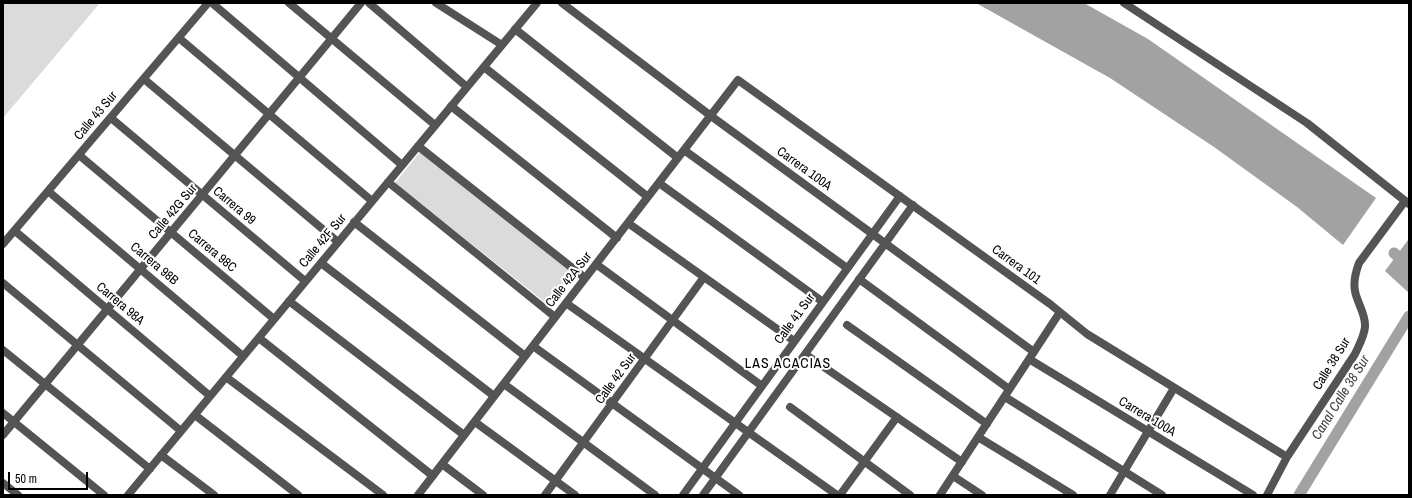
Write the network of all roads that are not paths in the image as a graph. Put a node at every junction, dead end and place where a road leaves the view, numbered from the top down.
1 (208, 3) edge
2 (212, 3) edge
3 (289, 3) edge
4 (361, 3) edge
5 (369, 3) edge
6 (436, 3) edge
7 (537, 3) edge
8 (562, 3) edge
9 (1124, 3) edge
10 (515, 29) junction
11 (179, 38) junction
12 (332, 39) junction
13 (502, 45) junction
14 (484, 67) junction
15 (300, 78) junction
16 (144, 79) junction
17 (738, 80) joint
18 (467, 87) junction
19 (451, 106) junction
20 (270, 114) junction
21 (711, 116) junction
22 (111, 118) junction
23 (435, 125) junction
24 (418, 146) junction
25 (684, 150) junction
26 (79, 155) junction
27 (235, 156) junction
28 (678, 158) junction
29 (402, 165) junction
30 (388, 182) junction
31 (659, 183) junction
32 (48, 191) junction
33 (203, 195) junction
34 (900, 196) junction
35 (648, 197) junction
36 (372, 201) junction
37 (1407, 202) edge
38 (913, 205) junction
39 (354, 222) junction
40 (628, 223) junction
41 (15, 231) junction
42 (172, 233) junction
43 (872, 234) junction
44 (617, 238) junction
45 (338, 242) junction
46 (3, 244) edge
47 (885, 244) junction
48 (321, 263) junction
49 (596, 264) junction
50 (847, 268) junction
51 (141, 270) junction
52 (704, 277) junction
53 (585, 278) junction
54 (859, 280) junction
55 (305, 281) junction
56 (3, 283) edge
57 (289, 301) junction
58 (823, 302) junction
59 (566, 303) junction
60 (108, 310) junction
61 (1060, 312) junction
62 (555, 317) junction
63 (274, 319) junction
64 (673, 321) junction
65 (847, 325) dead end
66 (259, 338) junction
67 (794, 341) junction
68 (78, 345) junction
69 (533, 346) junction
70 (3, 350) edge
71 (805, 354) junction
72 (243, 356) junction
73 (525, 356) junction
74 (1031, 356) junction
75 (645, 359) junction
76 (226, 377) junction
77 (504, 384) junction
78 (45, 385) junction
79 (762, 386) junction
80 (1174, 388) junction
81 (1009, 389) junction
82 (210, 396) junction
83 (494, 396) junction
84 (1004, 397) junction
85 (612, 404) junction
86 (790, 407) dead end
87 (3, 413) edge
88 (194, 414) junction
89 (897, 417) junction
90 (14, 422) junction
91 (475, 422) junction
92 (735, 423) junction
93 (987, 424) junction
94 (181, 431) junction
95 (1148, 431) junction
96 (748, 432) junction
97 (3, 435) edge
98 (464, 435) junction
99 (978, 437) junction
100 (584, 443) junction
101 (161, 455) junction
102 (1287, 456) junction
103 (864, 462) junction
104 (962, 462) junction
105 (442, 464) junction
106 (702, 468) junction
107 (150, 469) junction
108 (1124, 471) junction
109 (433, 476) junction
110 (952, 476) junction
111 (715, 478) junction
112 (556, 481) junction
113 (3, 483) edge
114 (129, 494) edge
115 (18, 495) edge
116 (104, 495) edge
117 (214, 495) edge
118 (298, 495) edge
119 (383, 495) edge
120 (418, 495) edge
121 (484, 495) edge
122 (545, 495) edge
123 (575, 495) edge
124 (655, 495) edge
125 (683, 495) edge
126 (703, 495) edge
127 (739, 495) edge
128 (838, 495) edge
129 (910, 495) edge
130 (940, 495) edge
131 (982, 495) edge
132 (1073, 495) edge
133 (1110, 495) edge
134 (1162, 495) edge
135 (1253, 495) edge
136 (1267, 495) edge

1 - 11 street, Calle 43 Sur
2 - 15 street
3 - 12 street
4 - 12 street, Calle 42G Sur
5 - 18 street
6 - 13 street
7 - 10 street, Calle 42F Sur
8 - 21 street, Carrera 100A
9 - 37 street
10 - 13 street, Calle 42F Sur
10 - 28 street
11 - 16 street, Calle 43 Sur
11 - 20 street
12 - 15 street, Calle 42G Sur
12 - 23 street
13 - 14 street, Calle 42F Sur
14 - 18 street, Calle 42F Sur
14 - 35 street
15 - 20 street, Calle 42G Sur
15 - 29 street
16 - 22 street, Calle 43 Sur
16 - 27 street
17 - 21 street, Calle 42A Sur
17 - 34 street, Carrera 101
18 - 19 street, Calle 42F Sur
19 - 23 street, Calle 42F Sur
19 - 44 street
20 - 27 street, Calle 42G Sur
20 - 36 street
21 - 25 street, Calle 42A Sur
21 - 43 street, Carrera 100A
22 - 26 street, Calle 43 Sur
22 - 33 street, Carrera 99
23 - 24 street, Calle 42F Sur
24 - 29 street, Calle 42F Sur
24 - 53 street
25 - 28 street, Calle 42A Sur
25 - 50 street
26 - 32 street, Calle 43 Sur
26 - 42 street, Carrera 98C
27 - 33 street, Calle 42G Sur
27 - 45 street
28 - 31 street, Calle 42A Sur
29 - 30 street, Calle 42F Sur
30 - 36 street, Calle 42F Sur
30 - 62 street
31 - 35 street, Calle 42A Sur
31 - 58 street
32 - 41 street, Calle 43 Sur
32 - 51 street, Carrera 98B
33 - 42 street, Calle 42G Sur
33 - 55 street, Carrera 99
34 - 38 street, Carrera 101
34 - 43 street, Calle 41 Sur
35 - 40 street, Calle 42A Sur
36 - 39 street, Calle 42F Sur
37 - 102 street, Calle 38 Sur
38 - 47 street
38 - 61 street, Carrera 101
39 - 45 street, Calle 42F Sur
39 - 73 street
40 - 44 street, Calle 42A Sur
40 - 52 street
41 - 46 street, Calle 43 Sur
41 - 60 street, Carrera 98A
42 - 51 street, Calle 42G Sur
42 - 63 street, Carrera 98C
43 - 47 street, Carrera 100A
43 - 50 street, Calle 41 Sur
44 - 49 street, Calle 42A Sur
45 - 48 street, Calle 42F Sur
47 - 54 street
47 - 74 street, Carrera 100A
48 - 55 street, Calle 42F Sur
48 - 83 street
49 - 53 street, Calle 42A Sur
49 - 64 street
50 - 58 street, Calle 41 Sur
51 - 60 street, Calle 42G Sur
51 - 72 street, Carrera 98B
52 - 64 street, Calle 42 Sur
52 - 67 street
53 - 59 street, Calle 42A Sur
54 - 71 street
54 - 81 street
55 - 57 street, Calle 42F Sur
56 - 68 street
57 - 63 street, Calle 42F Sur
57 - 98 street
58 - 67 street, Calle 41 Sur
59 - 62 street, Calle 42A Sur
59 - 75 street
60 - 68 street, Calle 42G Sur
60 - 82 street, Carrera 98A
61 - 74 street
61 - 80 street, Carrera 101
62 - 69 street, Calle 42A Sur
63 - 66 street, Calle 42F Sur
64 - 75 street, Calle 42 Sur
64 - 79 street
65 - 93 street
66 - 72 street, Calle 42F Sur
66 - 109 street
67 - 79 street, Calle 41 Sur
68 - 78 street, Calle 42G Sur
68 - 94 street
69 - 73 street, Calle 42A Sur
69 - 85 street
70 - 78 street
71 - 89 street
71 - 96 street
72 - 76 street, Calle 42F Sur
73 - 77 street, Calle 42A Sur
74 - 81 street
74 - 95 street, Carrera 100A
75 - 85 street, Calle 42 Sur
75 - 92 street
76 - 82 street, Calle 42F Sur
76 - 119 street
77 - 83 street, Calle 42A Sur
77 - 100 street
78 - 90 street, Calle 42G Sur
78 - 107 street
79 - 92 street, Calle 41 Sur
80 - 95 street
80 - 102 street, Carrera 101
81 - 84 street
82 - 88 street, Calle 42F Sur
83 - 91 street, Calle 42A Sur
84 - 93 street
84 - 108 street
85 - 100 street, Calle 42 Sur
85 - 106 street
86 - 103 street
87 - 90 street
88 - 94 street, Calle 42F Sur
88 - 118 street
89 - 103 street
89 - 104 street
90 - 97 street, Calle 42G Sur
90 - 116 street
91 - 98 street, Calle 42A Sur
91 - 112 street
92 - 96 street
92 - 106 street, Calle 41 Sur
93 - 99 street
94 - 101 street, Calle 42F Sur
95 - 108 street
95 - 135 street, Carrera 100A
96 - 111 street
96 - 128 street
98 - 105 street, Calle 42A Sur
99 - 104 street
99 - 132 street
100 - 112 street, Calle 42 Sur
100 - 124 street
101 - 107 street, Calle 42F Sur
101 - 117 street
102 - 136 street, Calle 38 Sur
103 - 128 street
103 - 129 street
104 - 110 street
105 - 109 street, Calle 42A Sur
105 - 121 street
106 - 111 street
106 - 125 street, Calle 41 Sur
107 - 114 street, Calle 42F Sur
108 - 133 street
108 - 134 street
109 - 120 street, Calle 42A Sur
110 - 130 street
110 - 131 street
111 - 126 street
111 - 127 street
112 - 122 street, Calle 42 Sur
112 - 123 street
113 - 115 street

